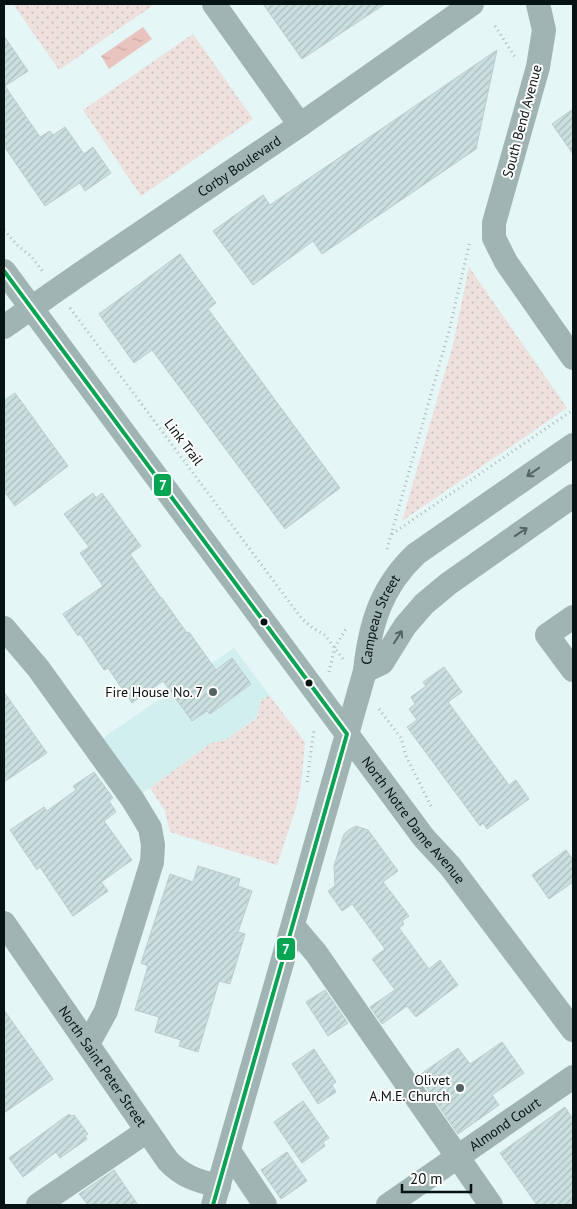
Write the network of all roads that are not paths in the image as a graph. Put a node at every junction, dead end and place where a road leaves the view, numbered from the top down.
1 (472, 4) edge
2 (538, 4) edge
3 (224, 7) edge
4 (300, 125) junction
5 (4, 271) edge
6 (31, 308) junction
7 (4, 327) edge
8 (573, 358) edge
9 (573, 445) edge
10 (573, 496) edge
11 (573, 617) edge
12 (4, 628) edge
13 (356, 667) junction
14 (573, 670) edge
15 (348, 734) junction
16 (4, 922) edge
17 (294, 926) junction
18 (573, 1030) edge
19 (88, 1044) junction
20 (573, 1077) edge
21 (147, 1131) junction
22 (229, 1151) junction
23 (457, 1157) junction
24 (216, 1196) edge
25 (38, 1205) edge
26 (265, 1205) edge
27 (388, 1205) edge
28 (491, 1205) edge

1 - 4 street, Corby Boulevard
2 - 8 street, South Bend Avenue
3 - 4 street
4 - 6 street, Corby Boulevard
5 - 6 street, North Notre Dame Avenue
6 - 7 street, Corby Boulevard
6 - 15 street, North Notre Dame Avenue
9 -> 13 street, Campeau Street
13 -> 10 street, Campeau Street
11 - 14 street
12 - 19 street
13 - 15 street
15 - 17 street
15 - 18 street, North Notre Dame Avenue
16 - 19 street, North Saint Peter Street
17 - 22 street
17 - 23 street
19 - 21 street, North Saint Peter Street
20 - 23 street, Almond Court
21 - 24 street, North Saint Peter Street
21 - 25 street
22 - 24 street
22 - 26 street
23 - 27 street, Almond Court
23 - 28 street

